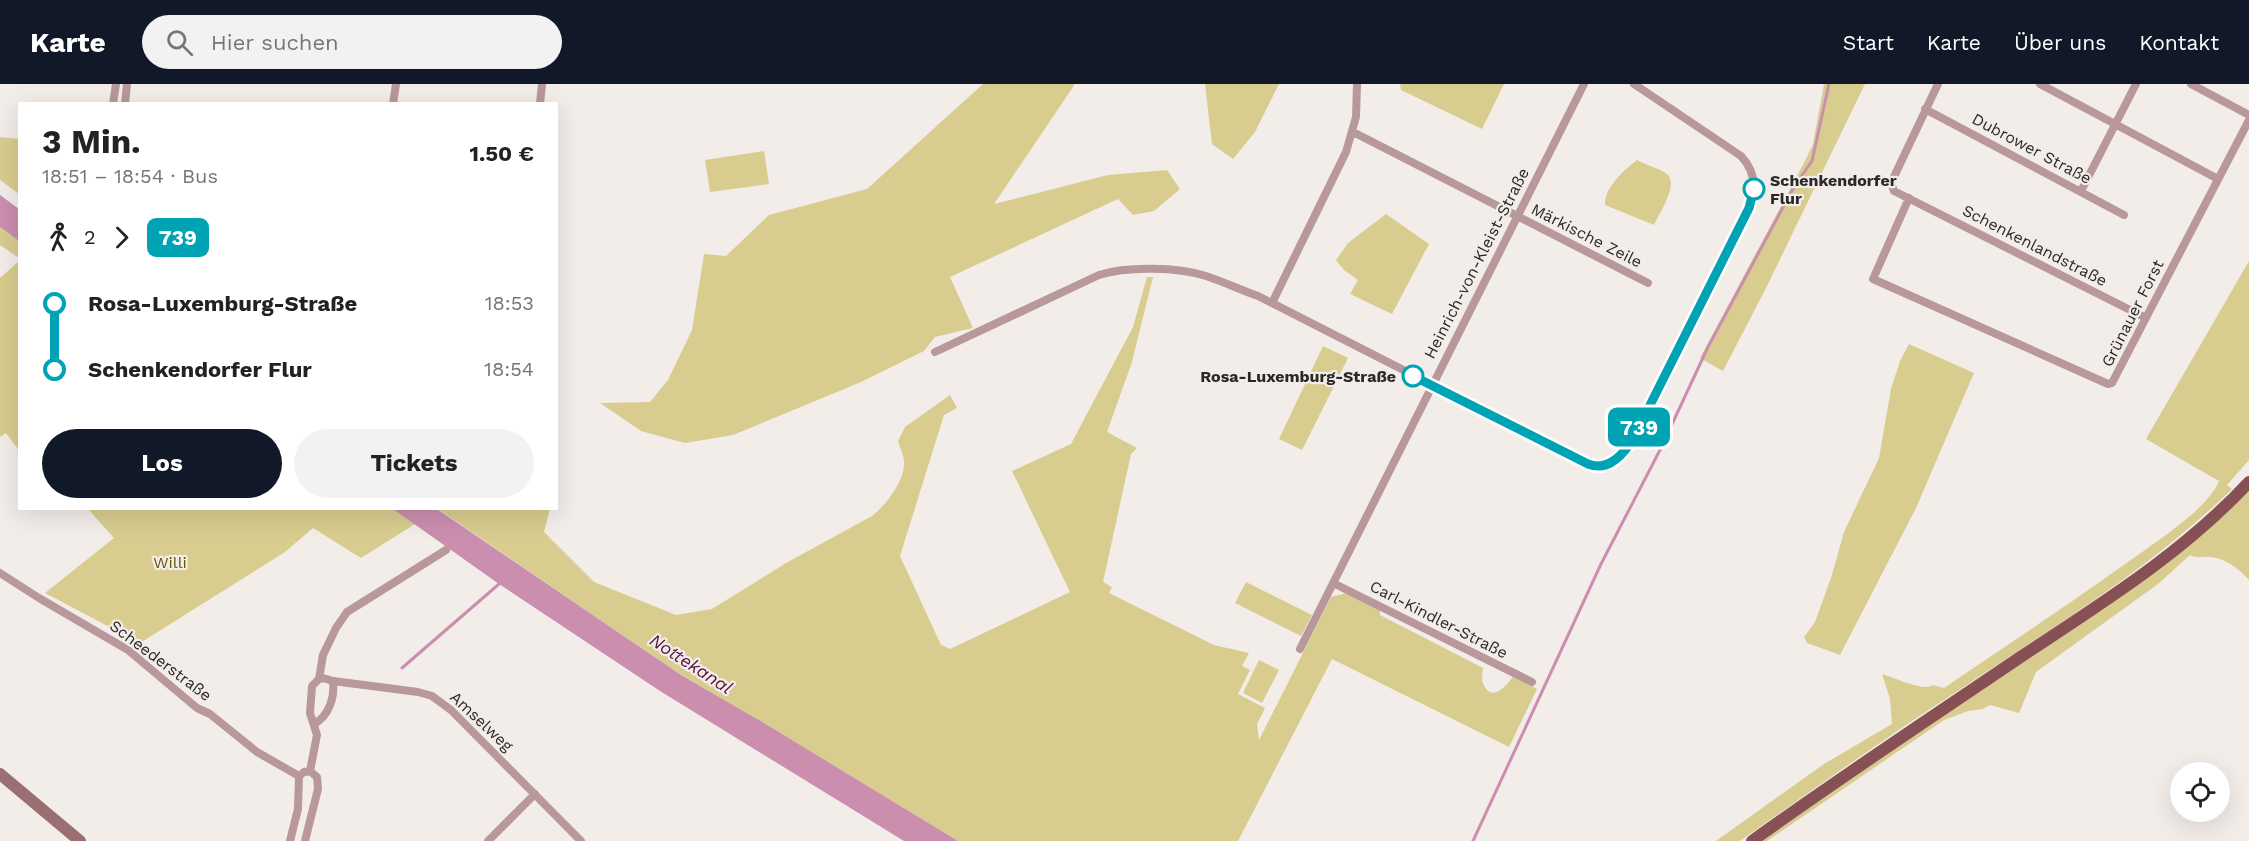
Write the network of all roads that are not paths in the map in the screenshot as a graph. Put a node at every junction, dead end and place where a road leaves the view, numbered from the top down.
1 (116, 84) edge
2 (127, 84) edge
3 (396, 84) edge
4 (542, 84) edge
5 (1357, 84) edge
6 (1584, 84) edge
7 (1634, 84) edge
8 (1938, 84) edge
9 (2040, 84) edge
10 (2136, 84) edge
11 (2191, 84) edge
12 (113, 102) edge
13 (124, 102) edge
14 (393, 102) edge
15 (540, 102) edge
16 (1925, 109) junction
17 (2249, 115) edge
18 (2249, 120) edge
19 (2115, 125) junction
20 (1353, 132) junction
21 (2218, 179) junction
22 (2081, 191) junction
23 (1909, 198) junction
24 (2124, 215) dead end
25 (1517, 216) junction
26 (1648, 282) dead end
27 (1272, 303) junction
28 (2146, 318) junction
29 (934, 352) dead end
30 (1432, 385) junction
31 (2249, 482) edge
32 (446, 550) dead end
33 (0, 573) edge
34 (1334, 583) junction
35 (1300, 650) dead end
36 (319, 679) junction
37 (333, 681) junction
38 (1532, 682) dead end
39 (314, 724) junction
40 (310, 771) junction
41 (0, 774) edge
42 (299, 776) junction
43 (535, 794) junction
44 (80, 841) edge
45 (290, 841) edge
46 (305, 841) edge
47 (488, 841) edge
48 (581, 841) edge
49 (1752, 841) edge

1 - 12 street
2 - 13 street
3 - 14 street
4 - 15 street
5 - 20 street
6 - 25 street, Heinrich-von-Kleist-Straße
7 - 30 street
8 - 16 street
9 - 19 street
10 - 19 street
11 - 17 street
16 - 22 street, Dubrower Straße
16 - 23 street
18 - 21 street, Grünauer Forst
19 - 21 street
19 - 22 street
20 - 25 street, Märkische Zeile
20 - 27 street
21 - 28 street, Grünauer Forst
22 - 24 street, Dubrower Straße
23 - 28 street, Schenkenlandstraße
23 - 28 street, Grünauer Forst
25 - 26 street, Märkische Zeile
25 - 30 street, Heinrich-von-Kleist-Straße
27 - 29 street
27 - 30 street
30 - 34 street, Heinrich-von-Kleist-Straße
31 - 49 main road
32 - 36 street
33 - 42 street, Scheederstraße
34 - 35 street, Heinrich-von-Kleist-Straße
34 - 38 street, Carl-Kindler-Straße
36 - 37 street, Amselweg
36 - 39 street
37 - 39 street
37 - 43 street, Amselweg
39 - 40 street
40 - 42 street
40 - 46 street
41 - 44 main road
42 - 45 street
43 - 47 street
43 - 48 street, Amselweg

